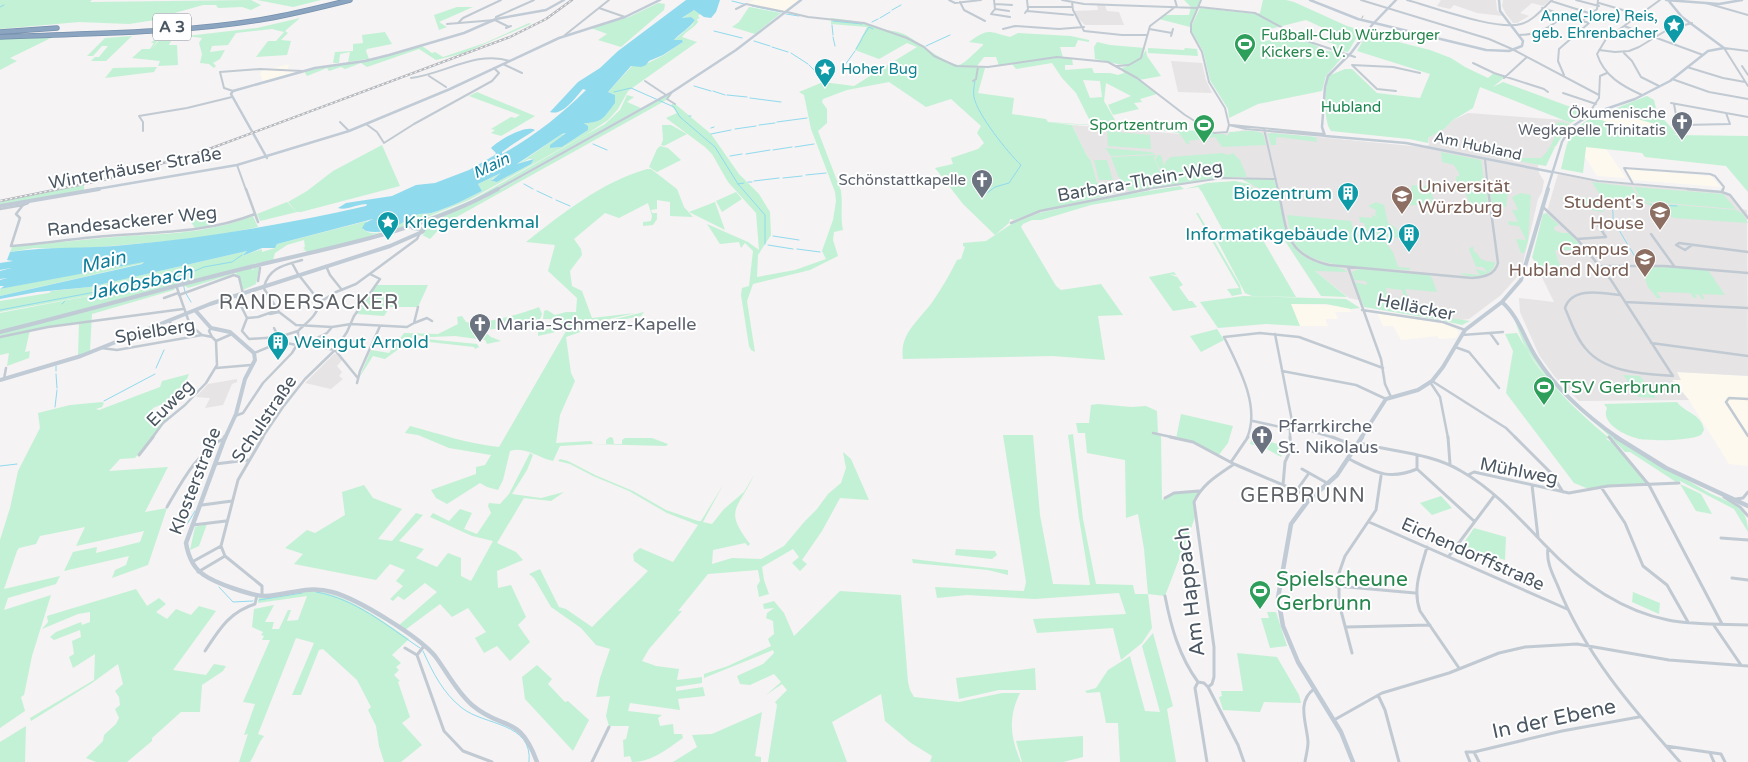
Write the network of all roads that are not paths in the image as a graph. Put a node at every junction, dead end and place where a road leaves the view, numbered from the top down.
1 (341, 0) edge
2 (350, 0) edge
3 (501, 0) edge
4 (534, 0) edge
5 (564, 0) edge
6 (609, 0) edge
7 (660, 0) edge
8 (802, 0) edge
9 (949, 0) edge
10 (981, 0) edge
11 (994, 0) edge
12 (1027, 0) edge
13 (1062, 0) edge
14 (1096, 0) edge
15 (1175, 0) edge
16 (1201, 0) edge
17 (1310, 0) edge
18 (1362, 0) edge
19 (1396, 0) edge
20 (1407, 0) edge
21 (1500, 0) edge
22 (1552, 0) edge
23 (1576, 0) edge
24 (1598, 0) edge
25 (1660, 0) edge
26 (1667, 0) edge
27 (1742, 0) edge
28 (960, 1) edge
29 (972, 1) edge
30 (1687, 1) edge
31 (1072, 2) junction
32 (1706, 3) junction
33 (974, 4) dead end
34 (995, 4) junction
35 (1599, 4) junction
36 (1012, 5) dead end
37 (1097, 5) junction
38 (1028, 7) junction
39 (1176, 7) junction
40 (599, 8) junction
41 (1072, 8) junction
42 (1198, 8) junction
43 (1388, 8) junction
44 (1542, 8) junction
45 (736, 9) dead end
46 (995, 9) junction
47 (1009, 11) dead end
48 (786, 12) junction
49 (1592, 14) junction
50 (1074, 15) junction
51 (1565, 15) junction
52 (1640, 15) junction
53 (1748, 15) edge
54 (625, 17) junction
55 (1010, 18) dead end
56 (280, 20) dead end
57 (496, 20) junction
58 (1584, 20) junction
59 (985, 21) dead end
60 (252, 22) junction
61 (458, 23) junction
62 (1374, 23) junction
63 (1692, 23) junction
64 (446, 24) dead end
65 (1510, 24) junction
66 (1624, 26) junction
67 (508, 27) dead end
68 (1084, 27) junction
69 (57, 28) dead end
70 (1003, 29) dead end
71 (1149, 29) junction
72 (1173, 29) dead end
73 (576, 30) junction
74 (1172, 33) junction
75 (1147, 34) junction
76 (0, 35) edge
77 (1519, 35) junction
78 (1170, 36) dead end
79 (1657, 38) junction
80 (1724, 48) junction
81 (1514, 50) junction
82 (1599, 50) junction
83 (1748, 51) edge
84 (1624, 53) junction
85 (1350, 54) junction
86 (1703, 55) junction
87 (1527, 57) junction
88 (510, 61) junction
89 (1473, 63) dead end
90 (503, 64) junction
91 (1352, 65) junction
92 (1117, 66) junction
93 (1687, 67) junction
94 (494, 68) junction
95 (978, 68) junction
96 (1748, 68) edge
97 (302, 71) junction
98 (522, 73) dead end
99 (1420, 73) dead end
100 (1607, 73) junction
101 (1748, 75) edge
102 (429, 76) junction
103 (1565, 76) junction
104 (1505, 77) junction
105 (411, 78) dead end
106 (1672, 79) junction
107 (645, 81) dead end
108 (973, 81) dead end
109 (1746, 81) edge
110 (1659, 86) junction
111 (1748, 86) edge
112 (446, 87) dead end
113 (233, 91) junction
114 (672, 92) junction
115 (1396, 92) dead end
116 (1548, 92) dead end
117 (1563, 93) dead end
118 (666, 95) junction
119 (1599, 95) junction
120 (1642, 95) junction
121 (232, 96) junction
122 (660, 99) joint
123 (1748, 99) edge
124 (675, 104) dead end
125 (1596, 104) junction
126 (1594, 112) junction
127 (1726, 113) junction
128 (1748, 117) edge
129 (340, 122) dead end
130 (366, 124) junction
131 (1229, 125) junction
132 (1264, 130) junction
133 (143, 131) dead end
134 (349, 131) junction
135 (1324, 135) junction
136 (266, 157) junction
137 (1486, 159) junction
138 (237, 165) junction
139 (1552, 172) junction
140 (1276, 179) junction
141 (1634, 184) junction
142 (1722, 192) junction
143 (38, 199) junction
144 (23, 205) junction
145 (1543, 207) junction
146 (0, 208) edge
147 (255, 214) junction
148 (1748, 218) edge
149 (258, 222) dead end
150 (426, 222) junction
151 (1596, 222) dead end
152 (1011, 223) dead end
153 (422, 224) junction
154 (409, 228) junction
155 (421, 231) junction
156 (1651, 234) dead end
157 (1577, 239) junction
158 (1692, 246) junction
159 (1748, 252) edge
160 (302, 260) dead end
161 (292, 263) junction
162 (261, 266) junction
163 (326, 266) junction
164 (1600, 266) junction
165 (1674, 266) junction
166 (1348, 267) junction
167 (1748, 273) edge
168 (370, 274) junction
169 (299, 275) junction
170 (258, 281) dead end
171 (176, 287) junction
172 (264, 287) junction
173 (342, 290) junction
174 (179, 294) junction
175 (243, 294) junction
176 (1620, 295) junction
177 (236, 296) junction
178 (164, 298) dead end
179 (320, 302) junction
180 (1502, 302) junction
181 (1625, 302) junction
182 (418, 307) dead end
183 (1748, 308) edge
184 (183, 309) junction
185 (195, 310) junction
186 (1362, 310) junction
187 (278, 311) junction
188 (186, 314) junction
189 (247, 318) junction
190 (432, 320) dead end
191 (170, 321) junction
192 (351, 324) junction
193 (414, 324) junction
194 (303, 325) junction
195 (380, 326) junction
196 (332, 327) junction
197 (211, 328) junction
198 (274, 328) dead end
199 (1465, 330) junction
200 (298, 331) junction
201 (0, 332) edge
202 (1503, 332) dead end
203 (1490, 333) junction
204 (232, 334) junction
205 (1275, 334) junction
206 (172, 335) dead end
207 (204, 335) junction
208 (1461, 335) junction
209 (0, 337) edge
210 (279, 337) junction
211 (212, 338) junction
212 (343, 338) junction
213 (249, 339) junction
214 (216, 341) junction
215 (281, 342) junction
216 (241, 343) junction
217 (362, 343) dead end
218 (1651, 343) junction
219 (297, 344) junction
220 (306, 344) junction
221 (1498, 344) dead end
222 (108, 345) junction
223 (1455, 347) junction
224 (101, 348) junction
225 (108, 350) junction
226 (335, 350) junction
227 (254, 352) junction
228 (1748, 356) edge
229 (254, 365) junction
230 (6, 368) dead end
231 (216, 368) junction
232 (1383, 368) junction
233 (1282, 371) junction
234 (357, 377) junction
235 (2, 380) edge
236 (1431, 381) junction
237 (357, 383) dead end
238 (1499, 388) dead end
239 (1391, 396) junction
240 (1386, 400) junction
241 (1748, 400) edge
242 (235, 416) junction
243 (1252, 421) junction
244 (1293, 426) junction
245 (1290, 429) junction
246 (1153, 433) dead end
247 (1748, 436) edge
248 (1609, 437) dead end
249 (225, 438) junction
250 (1358, 444) junction
251 (140, 454) dead end
252 (1417, 456) junction
253 (1349, 459) junction
254 (248, 460) junction
255 (1232, 463) junction
256 (215, 464) junction
257 (1450, 464) junction
258 (1302, 469) dead end
259 (1416, 469) junction
260 (1309, 473) junction
261 (1468, 475) junction
262 (1381, 476) junction
263 (1679, 483) dead end
264 (1284, 484) junction
265 (1328, 484) junction
266 (1532, 485) junction
267 (1649, 485) junction
268 (1601, 487) junction
269 (1297, 490) junction
270 (1199, 491) junction
271 (1562, 492) junction
272 (1748, 492) edge
273 (1720, 495) junction
274 (1494, 496) junction
275 (1311, 497) junction
276 (1165, 498) dead end
277 (232, 502) junction
278 (202, 505) junction
279 (1746, 505) edge
280 (166, 507) dead end
281 (1745, 512) junction
282 (1748, 516) edge
283 (226, 520) junction
284 (1474, 521) junction
285 (1369, 522) junction
286 (192, 525) junction
287 (1538, 538) junction
288 (1721, 538) dead end
289 (1748, 540) edge
290 (221, 546) junction
291 (1427, 547) junction
292 (1548, 548) junction
293 (225, 556) junction
294 (1449, 556) junction
295 (191, 563) junction
296 (198, 572) junction
297 (1732, 578) dead end
298 (1748, 580) edge
299 (1337, 586) junction
300 (1415, 593) junction
301 (259, 596) junction
302 (1165, 596) dead end
303 (1567, 609) junction
304 (1688, 623) junction
305 (1713, 624) junction
306 (1722, 624) junction
307 (1430, 625) junction
308 (1748, 625) edge
309 (1346, 627) junction
310 (424, 646) junction
311 (1590, 646) junction
312 (405, 648) dead end
313 (204, 651) dead end
314 (1352, 653) dead end
315 (416, 655) junction
316 (1741, 665) junction
317 (1748, 666) edge
318 (1460, 669) junction
319 (1198, 682) junction
320 (1208, 687) junction
321 (1314, 689) junction
322 (1378, 695) junction
323 (1640, 716) junction
324 (1334, 720) junction
325 (608, 727) dead end
326 (1666, 746) junction
327 (1474, 752) junction
328 (1710, 753) junction
329 (536, 761) edge
330 (492, 762) edge
331 (592, 762) edge
332 (1207, 762) edge
333 (1244, 762) edge
334 (1305, 762) edge
335 (1354, 762) edge
336 (1399, 762) edge
337 (1470, 762) edge
338 (1479, 762) edge
339 (1680, 762) edge
340 (1714, 762) edge
341 (1725, 762) edge

1 - 76 highway, A 3
2 - 60 highway, A 3
3 - 61 street
4 - 57 street
5 - 57 street
6 - 40 street
7 - 54 street, Winterhäuser Straße
8 - 48 street
9 - 28 street
10 - 29 street
11 - 34 street
12 - 38 street
13 - 31 street
14 - 37 street
15 - 39 street
16 - 42 street
17 - 62 street
18 - 43 street
19 - 43 street
20 - 65 street
21 - 65 street
22 - 44 street
22 - 49 street
23 - 35 street
24 - 35 street
25 - 52 street
26 - 30 street
26 - 63 street
27 - 32 street
28 - 29 street
28 - 59 street
29 - 33 street
30 - 32 street
31 - 37 street
31 - 41 street
32 - 53 street
34 - 36 street
34 - 46 street
35 - 49 street
35 - 52 street
37 - 39 street
38 - 41 street
38 - 50 street
39 - 42 street
39 - 71 street
40 - 54 street
40 - 73 street
41 - 50 street
42 - 85 street
42 - 131 street
43 - 62 street
43 - 81 street
44 - 51 street
44 - 65 street
45 - 48 street
46 - 47 street
46 - 55 street
48 - 95 street
48 - 114 street
49 - 58 street
50 - 68 street
51 - 58 street
51 - 77 street
52 - 66 street
54 - 73 street, Winterhäuser Straße
56 - 60 highway
57 - 61 street
57 - 67 street
57 - 97 street
58 - 103 street
60 - 76 highway, A 3
61 - 64 street
62 - 81 street
62 - 85 street
63 - 79 street
63 - 80 street
65 - 77 street
66 - 79 street
66 - 82 street
68 - 70 street
68 - 75 street
69 - 76 highway
71 - 74 street
71 - 75 street
72 - 74 street
73 - 88 street, Winterhäuser Straße
74 - 78 street
75 - 92 street
77 - 81 street
79 - 84 street
79 - 86 street
80 - 83 street
80 - 86 street
80 - 109 street
81 - 87 street
82 - 84 street
82 - 100 street
84 - 110 street
85 - 91 street
85 - 135 street
86 - 93 main road
87 - 103 street
87 - 104 street
88 - 90 street, Winterhäuser Straße
88 - 102 street
89 - 104 street
90 - 94 street, Winterhäuser Straße
90 - 98 street
91 - 99 street
91 - 115 street
92 - 95 street
92 - 131 street
93 - 106 street
93 - 109 street
94 - 130 street, Winterhäuser Straße
94 - 130 street
95 - 108 street
96 - 101 street
97 - 113 street
97 - 113 street
100 - 119 street
100 - 120 street
102 - 105 street
102 - 112 street
103 - 119 street
104 - 116 street
106 - 110 street
106 - 123 street
107 - 118 street
109 - 111 street
110 - 120 street
113 - 121 street
114 - 118 street
114 - 124 street
117 - 125 street
118 - 122 street
119 - 125 street
120 - 126 street
121 - 133 street
121 - 136 street
122 - 150 main road
125 - 126 street
126 - 139 street
127 - 127 street
127 - 128 street
129 - 134 street
130 - 134 street, Winterhäuser Straße
131 - 132 street, Am Hubland
132 - 135 street, Am Hubland
132 - 140 street
134 - 136 street, Winterhäuser Straße
135 - 137 street, Am Hubland
136 - 138 street, Winterhäuser Straße
137 - 139 street, Am Hubland
137 - 166 street
138 - 143 street, Winterhäuser Straße
138 - 147 street, Winterhäuser Straße
139 - 141 street
139 - 145 street
140 - 152 street, Barbara-Thein-Weg
140 - 166 street
141 - 142 street
141 - 142 street
142 - 148 street
143 - 144 street, Winterhäuser Straße
143 - 146 street, Winterhäuser Straße
144 - 146 street, Winterhäuser Straße
144 - 147 street, Randesackerer Weg
145 - 157 street
145 - 180 street
147 - 149 street, Winterhäuser Straße
150 - 153 street
150 - 155 street
151 - 157 street
153 - 154 street
153 - 155 street
154 - 155 main road
154 - 162 street
155 - 163 street
155 - 168 street
156 - 165 street
157 - 164 street
158 - 158 street
158 - 159 street
160 - 161 street
161 - 169 street
161 - 172 street
162 - 170 street
162 - 171 street
163 - 169 main road
163 - 173 street
164 - 165 street
164 - 176 street
165 - 167 street
166 - 186 street
168 - 173 street
168 - 192 street, Schulstraße
169 - 172 street
169 - 179 street
171 - 174 street
171 - 201 street
172 - 175 street
172 - 187 street
173 - 179 street
174 - 175 street
174 - 178 street
174 - 184 street
175 - 177 street
176 - 181 street
176 - 218 street
177 - 185 street
177 - 189 street
179 - 194 street
180 - 199 street
180 - 273 street
181 - 183 street
181 - 218 street
182 - 193 street
184 - 188 street
184 - 209 street
185 - 188 street
185 - 197 street
186 - 199 street, Helläcker
186 - 232 street
187 - 189 street
187 - 194 street
188 - 191 street
188 - 207 street
189 - 213 street
190 - 193 street
191 - 206 street
191 - 222 street
192 - 195 street
192 - 196 street
192 - 212 street, Schulstraße
193 - 195 street
194 - 196 street
194 - 200 street
195 - 234 street
196 - 220 street
197 - 204 street
197 - 211 street
198 - 210 street
199 - 208 street
200 - 210 street
200 - 219 street
202 - 203 street
203 - 208 street
203 - 221 street
204 - 214 street
204 - 216 street
205 - 232 street
205 - 233 street
205 - 243 street
207 - 211 street
207 - 225 street, Spielberg
208 - 223 street
210 - 213 street
210 - 215 street
211 - 214 street
212 - 217 street
212 - 226 street, Schulstraße
213 - 216 street
214 - 231 street
215 - 219 street
215 - 227 street
216 - 227 main road
218 - 228 street
219 - 220 street
219 - 242 street
220 - 226 street
222 - 224 street
222 - 225 street, Spielberg
223 - 236 street
223 - 238 street
224 - 225 street, Spielberg
224 - 235 street
226 - 234 street
226 - 254 street, Schulstraße
227 - 229 main road, Klosterstraße
229 - 231 street
229 - 242 street, Klosterstraße
230 - 235 street
231 - 251 street, Euweg
232 - 239 street
233 - 240 street
233 - 244 street
234 - 237 street
236 - 239 street
236 - 257 street
236 - 271 street
239 - 240 street
240 - 250 street
241 - 247 street
242 - 249 street, Klosterstraße
243 - 245 street
243 - 255 street
244 - 245 street
244 - 250 street, Mühlweg
245 - 264 street
246 - 255 street
248 - 267 street
249 - 256 street, Klosterstraße
249 - 280 street
250 - 252 street, Mühlweg
250 - 253 street
252 - 257 street, Mühlweg
252 - 259 street
253 - 262 street
253 - 265 street
254 - 256 street
254 - 277 street, Schulstraße
255 - 264 street
255 - 270 street
256 - 278 street, Klosterstraße
257 - 261 street, Mühlweg
258 - 260 street
259 - 262 street
259 - 284 street
260 - 265 street
260 - 269 street
261 - 266 street, Mühlweg
261 - 274 street
262 - 285 street
263 - 267 street, Mühlweg
264 - 269 street
265 - 275 street
266 - 271 street, Mühlweg
266 - 287 street
267 - 268 street, Mühlweg
267 - 306 street
268 - 271 street, Mühlweg
268 - 304 street
269 - 275 street
270 - 276 street
270 - 320 street, Am Happach
272 - 273 street
273 - 279 street
273 - 281 street
274 - 284 street
274 - 287 street
275 - 321 street
277 - 278 street
277 - 283 street, Schulstraße
278 - 286 street, Klosterstraße
279 - 281 street
281 - 282 street
283 - 286 street
283 - 290 street, Schulstraße
284 - 294 street
285 - 291 street, Eichendorffstraße
285 - 299 street
286 - 295 street, Klosterstraße
287 - 292 street
288 - 289 street
290 - 293 street
290 - 295 street
291 - 294 street, Eichendorffstraße
291 - 300 street
292 - 303 street
292 - 304 street
293 - 296 street
293 - 301 street
294 - 303 street, Eichendorffstraße
295 - 296 street, Klosterstraße
296 - 301 street, Klosterstraße
297 - 298 street
299 - 300 street
299 - 309 street
300 - 307 street
301 - 310 street
301 - 313 street
302 - 319 street
303 - 311 street
304 - 305 street
305 - 306 street
305 - 316 street
306 - 308 street
307 - 309 street
307 - 318 street
309 - 314 street
310 - 315 street
310 - 329 street
311 - 316 street
311 - 318 street
311 - 323 street
312 - 315 street
315 - 330 street
316 - 317 street
318 - 322 street
319 - 320 street, Am Happach
319 - 332 street
320 - 333 street
321 - 324 street
321 - 334 street
322 - 324 street
322 - 336 street
323 - 326 street
323 - 327 street, In der Ebene
324 - 335 street
325 - 331 street
326 - 328 street
326 - 339 street
327 - 337 street, In der Ebene
327 - 338 street, In der Ebene
328 - 340 street
328 - 341 street

